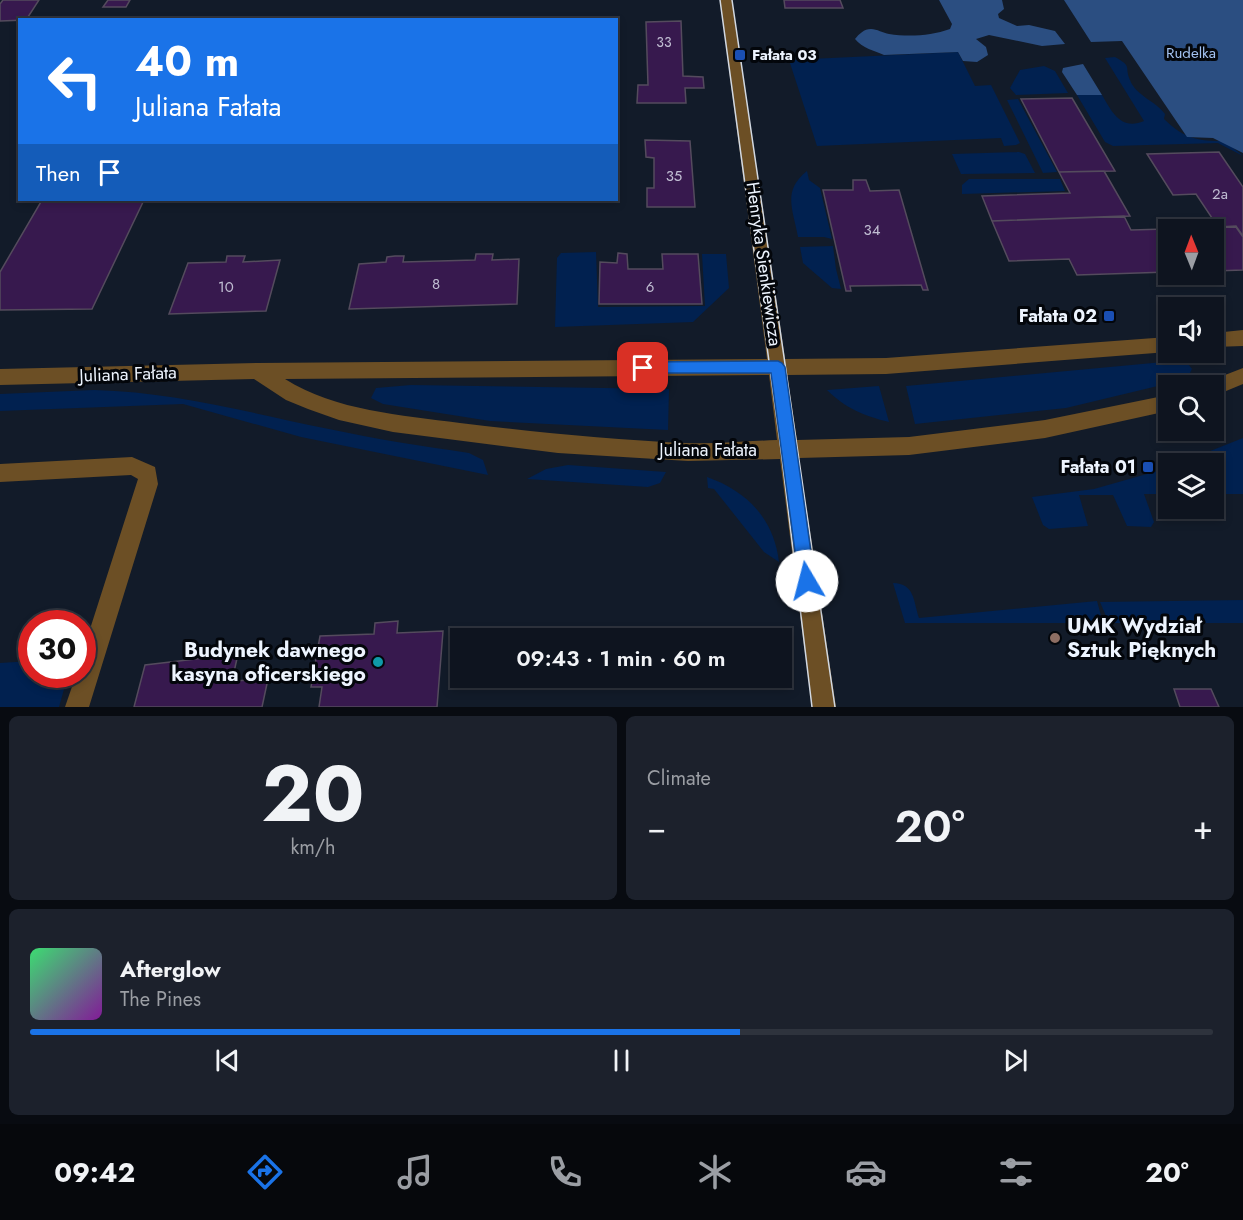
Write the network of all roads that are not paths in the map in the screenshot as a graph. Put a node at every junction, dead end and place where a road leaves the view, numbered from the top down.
1 (726, 0) edge
2 (1243, 338) edge
3 (1224, 339) edge
4 (1158, 345) edge
5 (778, 367) junction
6 (257, 370) junction
7 (1243, 376) edge
8 (0, 377) edge
9 (1224, 384) edge
10 (1158, 405) edge
11 (789, 451) junction
12 (0, 473) edge
13 (77, 707) edge
14 (824, 707) edge

1 - 5 street, Henryka Sienkiewicza
2 - 3 street
4 - 5 street, Juliana Fałata
5 - 6 street, Juliana Fałata
5 - 11 street, Henryka Sienkiewicza
6 - 8 street, Juliana Fałata
6 - 11 street, Juliana Fałata
7 - 9 street
10 - 11 street, Juliana Fałata
11 - 14 street, Henryka Sienkiewicza
12 - 13 street

